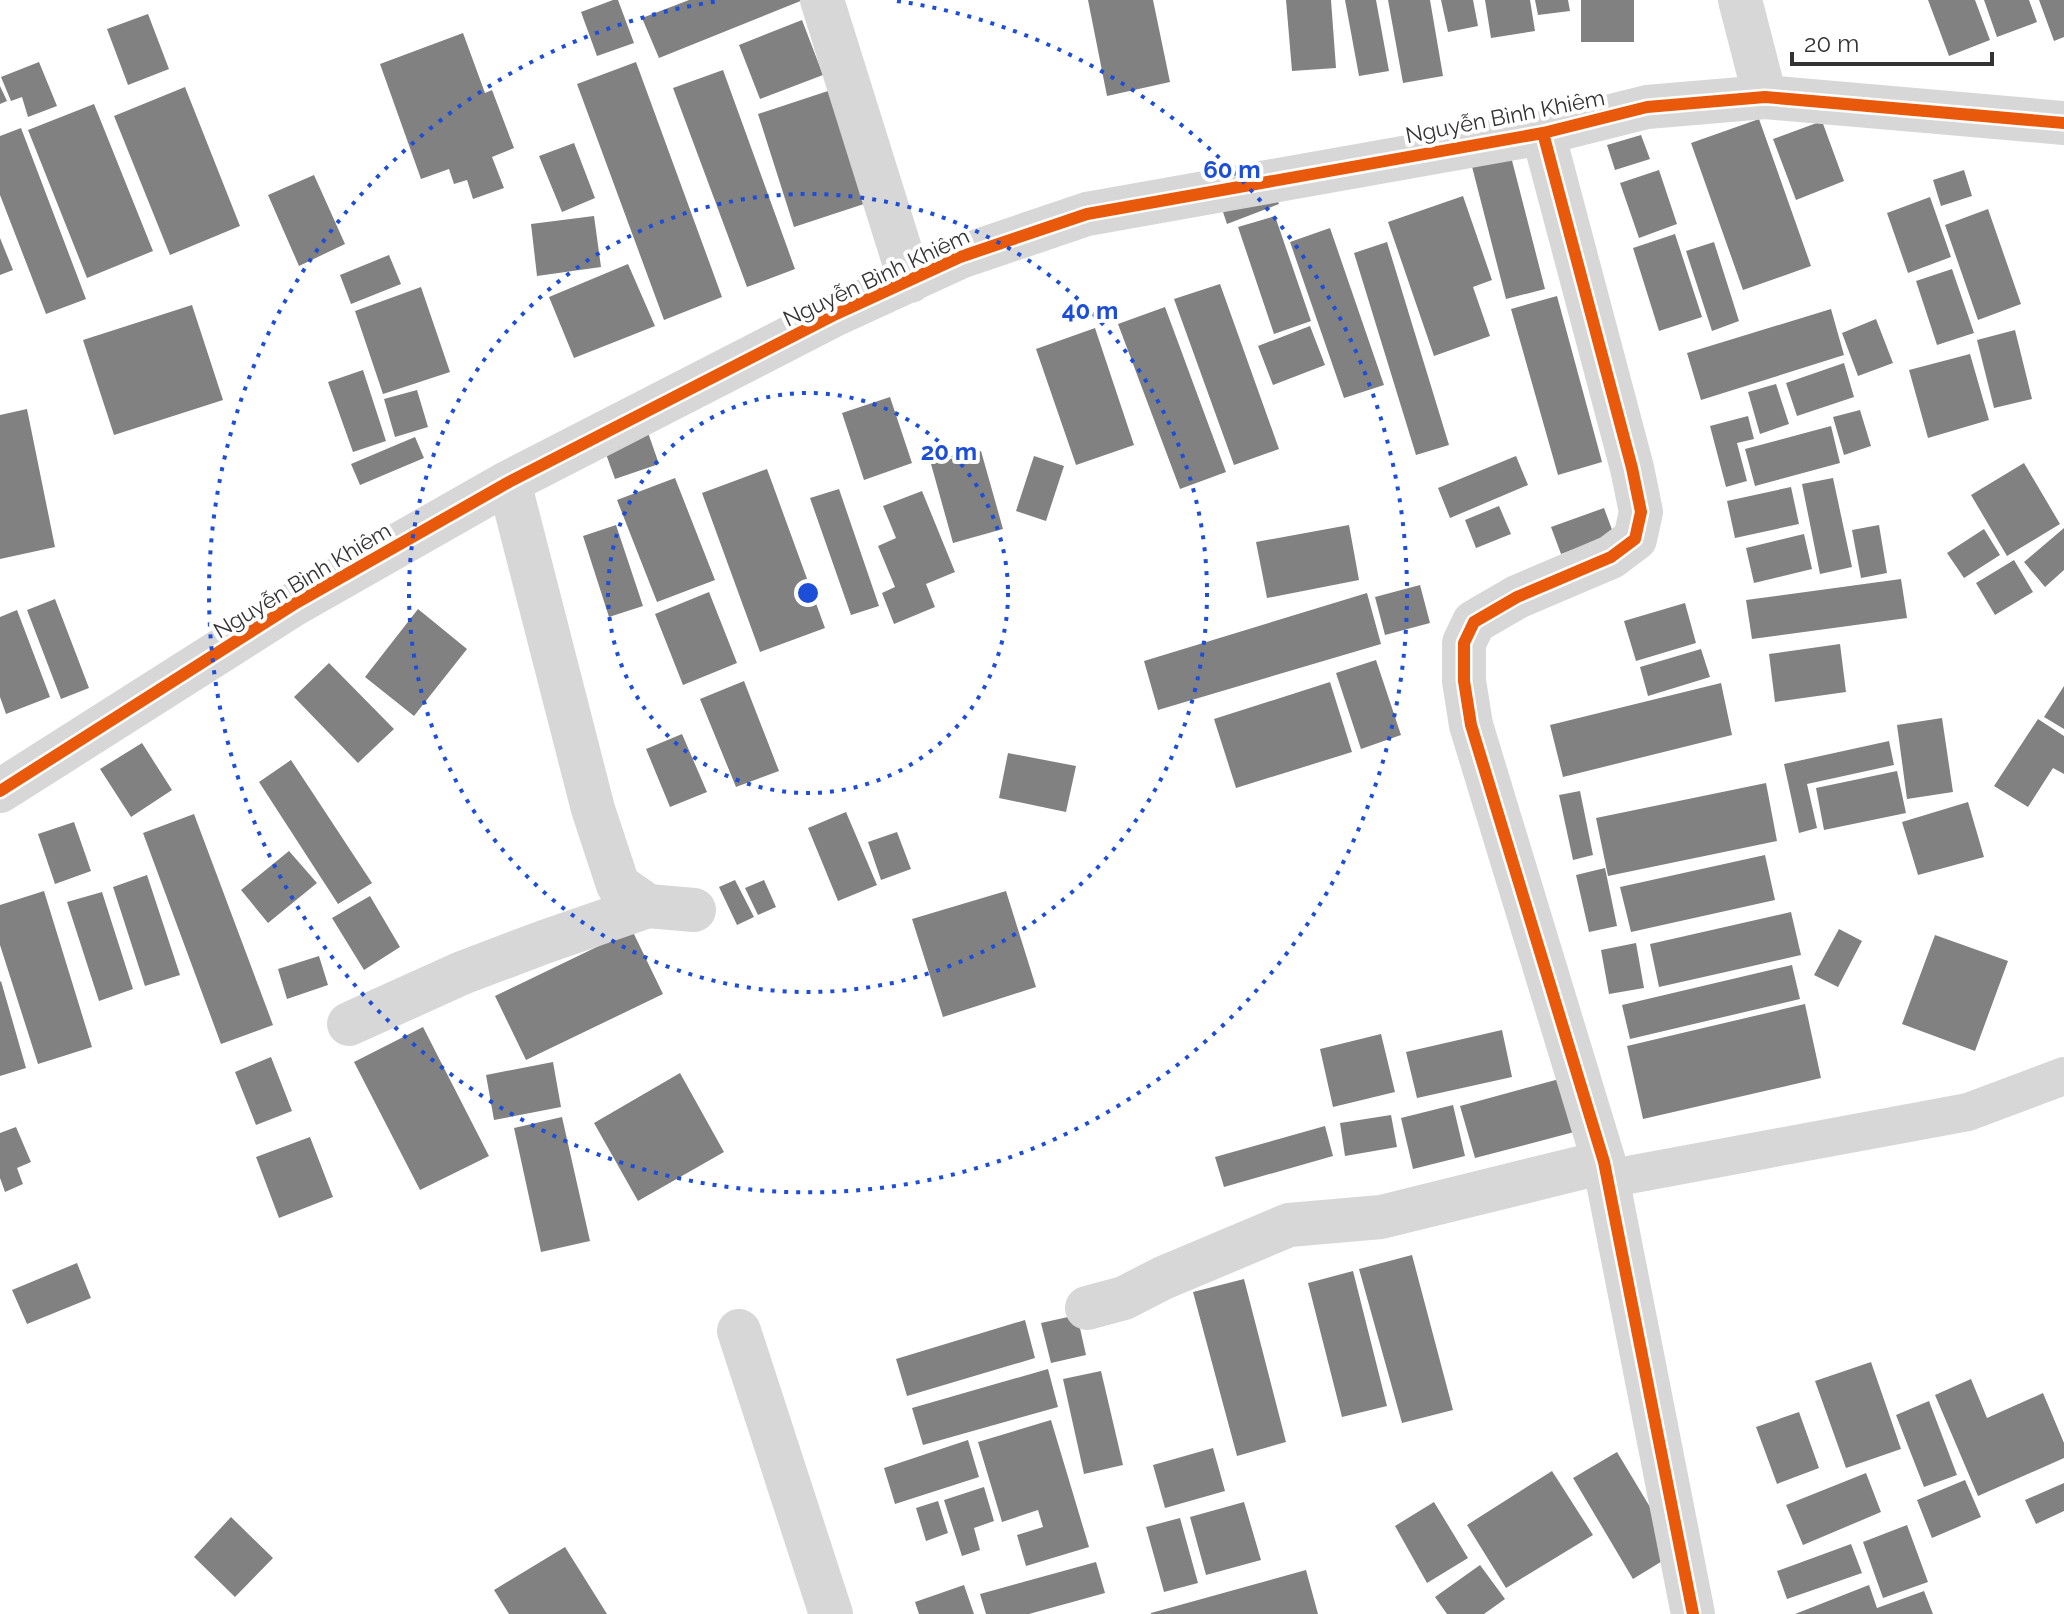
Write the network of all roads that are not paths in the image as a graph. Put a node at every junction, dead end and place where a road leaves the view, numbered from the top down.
1 (822, 0) edge
2 (1740, 0) edge
3 (1765, 97) junction
4 (2064, 123) edge
5 (1543, 133) junction
6 (910, 281) junction
7 (509, 482) junction
8 (0, 791) edge
9 (648, 906) junction
10 (694, 910) dead end
11 (349, 1024) dead end
12 (2064, 1076) edge
13 (1605, 1170) junction
14 (1087, 1308) dead end
15 (739, 1331) dead end
16 (1690, 1613) edge
17 (831, 1614) edge

1 - 6 street
2 - 3 street
3 - 4 street, Nguyễn Bình Khiêm
3 - 5 street, Nguyễn Bình Khiêm
5 - 6 street, Nguyễn Bình Khiêm
5 - 13 street
6 - 7 street, Nguyễn Bình Khiêm
7 - 8 street, Nguyễn Bình Khiêm
7 - 9 street
9 - 10 street
9 - 11 street
12 - 13 lane
13 - 14 street
13 - 16 street
15 - 17 street

